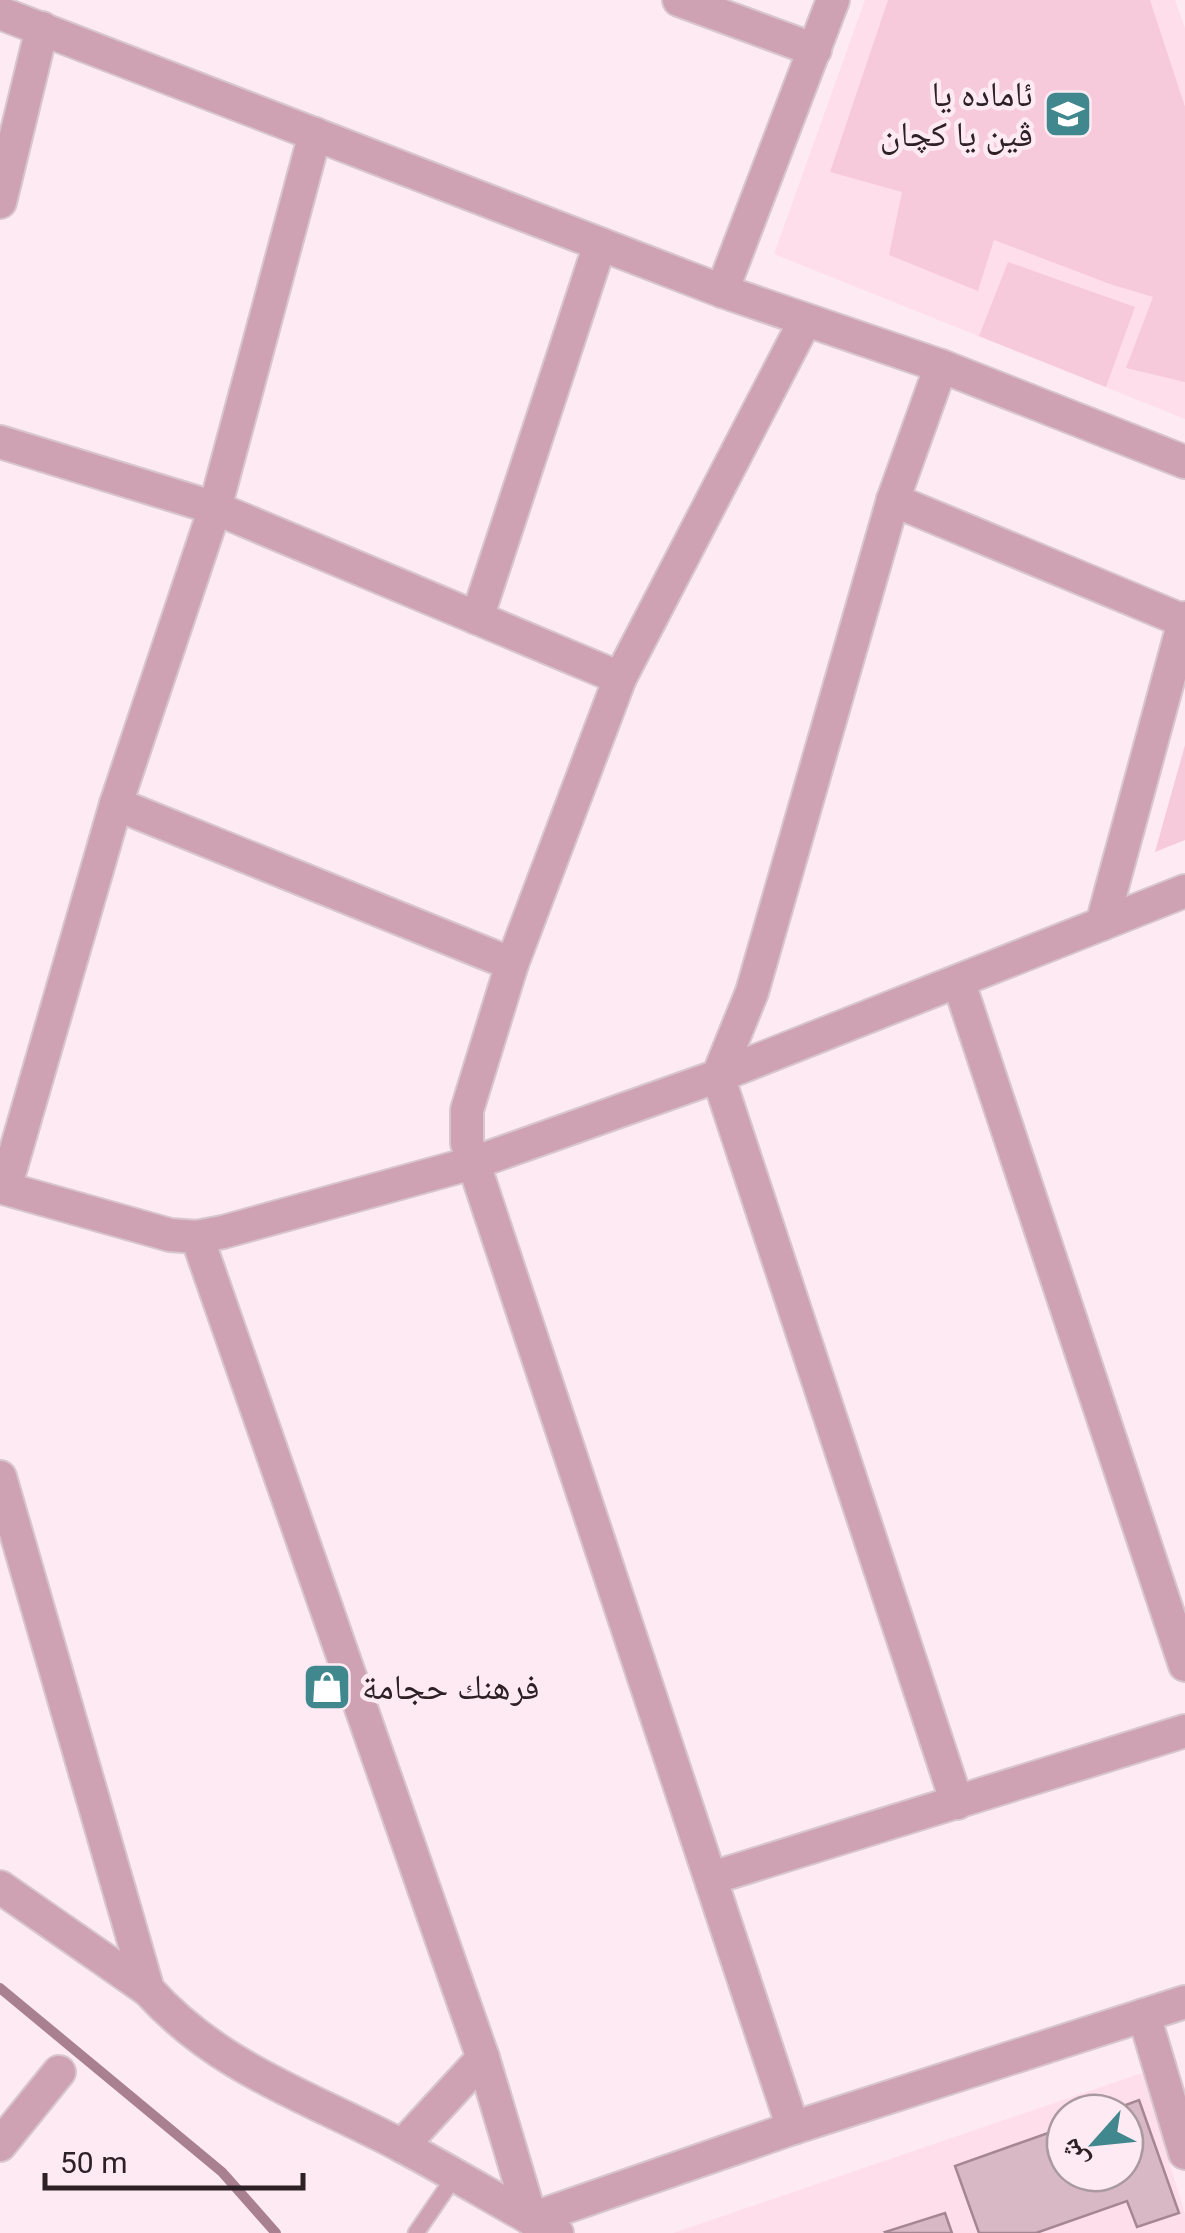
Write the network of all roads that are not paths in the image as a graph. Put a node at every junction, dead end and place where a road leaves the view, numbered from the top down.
1 (679, 0) edge
2 (833, 0) edge
3 (0, 12) edge
4 (42, 28) junction
5 (814, 50) junction
6 (315, 134) junction
7 (0, 202) edge
8 (600, 244) junction
9 (722, 291) junction
10 (805, 320) junction
11 (940, 366) junction
12 (0, 442) edge
13 (1185, 462) edge
14 (894, 500) junction
15 (215, 508) junction
16 (477, 618) junction
17 (1185, 619) edge
18 (620, 678) junction
19 (116, 804) junction
20 (1185, 891) edge
21 (1102, 924) junction
22 (512, 964) junction
23 (958, 982) junction
24 (718, 1076) junction
25 (476, 1162) junction
26 (2, 1188) edge
27 (197, 1238) junction
28 (0, 1478) edge
29 (1185, 1665) edge
30 (1185, 1731) edge
31 (957, 1803) junction
32 (712, 1878) junction
33 (0, 1887) edge
34 (148, 1990) junction
35 (1185, 2002) edge
36 (1144, 2016) junction
37 (483, 2058) junction
38 (60, 2072) dead end
39 (793, 2128) junction
40 (0, 2145) edge
41 (402, 2146) junction
42 (1185, 2153) edge
43 (455, 2176) junction
44 (544, 2226) edge
45 (416, 2233) edge

1 - 5 street
2 - 5 street
3 - 4 street
4 - 6 street
4 - 7 street
5 - 9 street
6 - 8 street
6 - 15 street
8 - 9 street
8 - 16 street
9 - 10 street
10 - 11 street
10 - 18 street
11 - 13 street
11 - 14 street
12 - 15 street
14 - 17 street
14 - 24 street
15 - 16 street
15 - 19 street
16 - 18 street
17 - 21 street
18 - 22 street
19 - 22 street
19 - 26 street
20 - 21 street
21 - 23 street
22 - 25 street
23 - 24 street
23 - 29 street
24 - 25 street
24 - 31 street
25 - 27 street
25 - 32 street
26 - 27 street
27 - 37 street
28 - 34 street
30 - 31 street
31 - 32 street
32 - 39 street
33 - 34 street
34 - 41 street
35 - 36 street
36 - 39 street
36 - 42 street
37 - 41 street
37 - 44 street
38 - 40 street
39 - 44 street
41 - 43 street
43 - 44 street
43 - 45 lane

